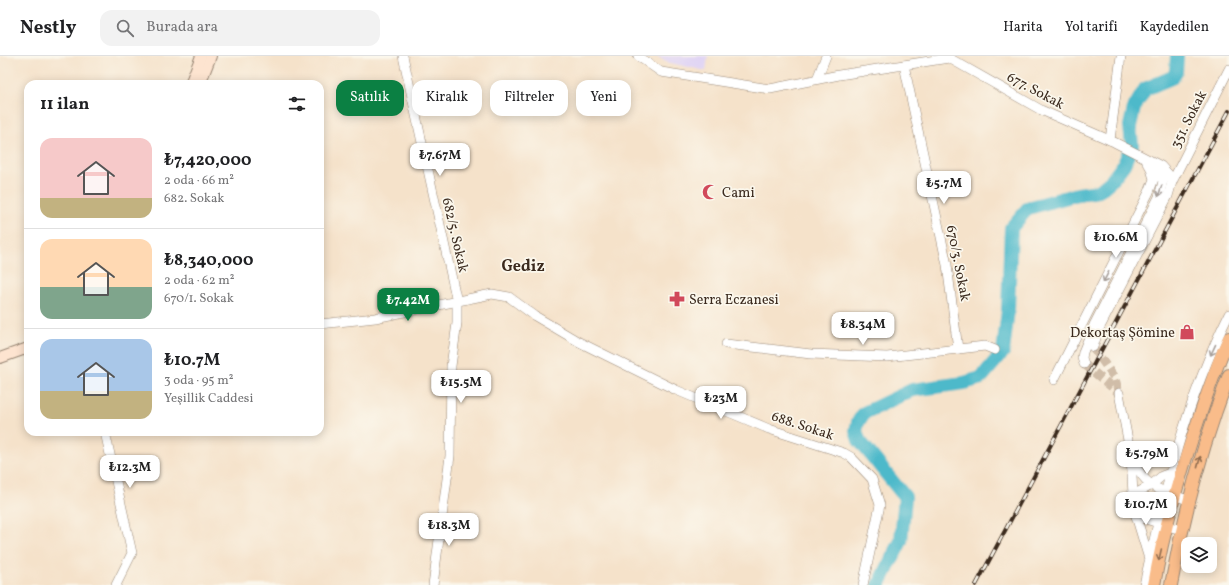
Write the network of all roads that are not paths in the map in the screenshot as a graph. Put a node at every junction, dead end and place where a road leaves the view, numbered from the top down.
1 (201, 56) edge
2 (211, 56) edge
3 (403, 56) edge
4 (638, 56) edge
5 (826, 56) edge
6 (1120, 56) edge
7 (949, 57) edge
8 (904, 65) junction
9 (1229, 69) edge
10 (817, 79) junction
11 (192, 80) edge
12 (202, 80) edge
13 (1110, 140) junction
14 (1133, 152) junction
15 (1150, 166) junction
16 (1172, 182) junction
17 (457, 302) junction
18 (1229, 314) edge
19 (324, 324) edge
20 (1229, 338) edge
21 (726, 344) dead end
22 (1093, 347) dead end
23 (24, 349) edge
24 (958, 349) junction
25 (995, 350) dead end
26 (0, 358) edge
27 (1084, 364) dead end
28 (1229, 375) edge
29 (1054, 380) dead end
30 (1119, 393) dead end
31 (106, 436) edge
32 (1131, 456) junction
33 (1170, 473) junction
34 (1150, 486) junction
35 (1170, 493) junction
36 (1133, 495) junction
37 (1188, 500) junction
38 (1136, 516) junction
39 (1162, 525) junction
40 (1181, 530) junction
41 (1150, 560) junction
42 (116, 585) edge
43 (433, 585) edge
44 (863, 585) edge
45 (1144, 585) edge
46 (1154, 585) edge
47 (1171, 585) edge

1 - 11 main road
2 - 12 main road
3 - 17 street, 682/5. Sokak
4 - 10 street, 677. Sokak
5 - 10 street
6 - 13 street
7 - 8 street, 677. Sokak
7 - 13 street, 677. Sokak
8 - 10 street, 677. Sokak
8 - 24 street, 670/3. Sokak
9 - 16 street, 351. Sokak
13 - 14 street, 677. Sokak
14 - 15 street
14 - 16 street
15 -> 27 street
15 -> 29 street
16 - 22 street, 351. Sokak
17 - 19 street
17 - 43 street, 682/5. Sokak
17 - 44 street, 688. Sokak
18 -> 33 street
20 - 35 highway
21 - 24 street
23 - 26 main road
24 - 25 street
37 -> 28 highway
30 - 32 street
31 - 42 street
32 - 34 street
32 - 36 street
33 - 34 street
33 - 35 street
34 - 35 street
34 - 36 street
35 - 37 street
35 - 39 highway
36 - 38 street
37 - 40 highway
38 - 39 street
38 - 41 street
39 - 40 street
39 - 41 street
39 -> 46 highway
40 - 47 highway
41 - 45 street

